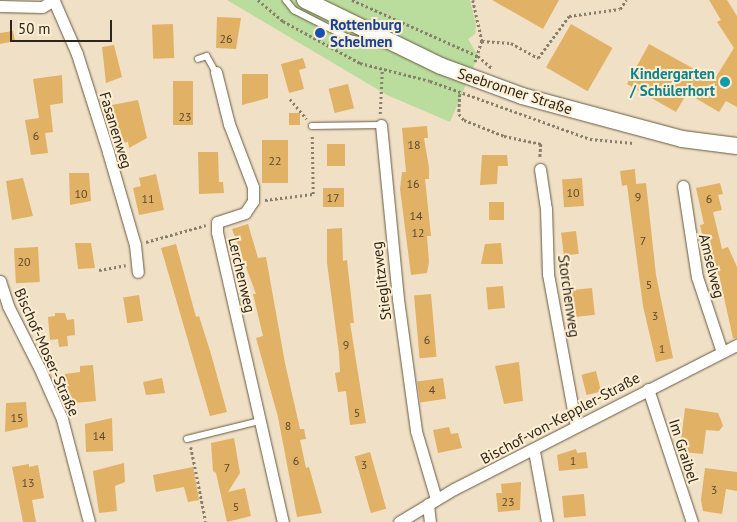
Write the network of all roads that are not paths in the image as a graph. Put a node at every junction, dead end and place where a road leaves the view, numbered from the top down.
1 (286, 0) edge
2 (305, 0) edge
3 (54, 1) edge
4 (0, 6) edge
5 (398, 44) junction
6 (198, 59) dead end
7 (216, 72) joint
8 (312, 126) road end
9 (381, 126) joint
10 (737, 146) edge
11 (540, 169) road end
12 (683, 186) dead end
13 (137, 268) road end
14 (0, 282) edge
15 (4, 308) edge
16 (737, 345) edge
17 (722, 352) junction
18 (648, 389) junction
19 (260, 421) junction
20 (576, 426) junction
21 (188, 439) road end
22 (534, 451) junction
23 (432, 501) junction
24 (89, 522) edge
25 (283, 522) edge
26 (399, 522) edge
27 (430, 522) edge
28 (547, 522) edge
29 (692, 522) edge

1 - 5 lane
2 - 5 street, Seebronner Straße
3 - 4 street
3 - 13 street, Fasanenweg
5 - 10 street, Seebronner Straße
6 - 7 lane
7 - 19 street, Lerchenweg
8 - 9 lane
9 - 23 street, Stieglitzweg
11 - 20 street, Storchenweg
12 - 17 street, Amselweg
14 - 15 street, Bischof-Moser-Straße
15 - 24 street, Bischof-Moser-Straße
16 - 17 street, Bischof-von-Keppler-Straße
17 - 18 street, Bischof-von-Keppler-Straße
18 - 20 street, Bischof-von-Keppler-Straße
18 - 29 street, Im Graibel
19 - 21 lane
19 - 25 street, Lerchenweg
20 - 22 street, Bischof-von-Keppler-Straße
22 - 23 street, Bischof-von-Keppler-Straße
22 - 28 street
23 - 26 street, Bischof-von-Keppler-Straße
23 - 27 street, Stieglitzweg

